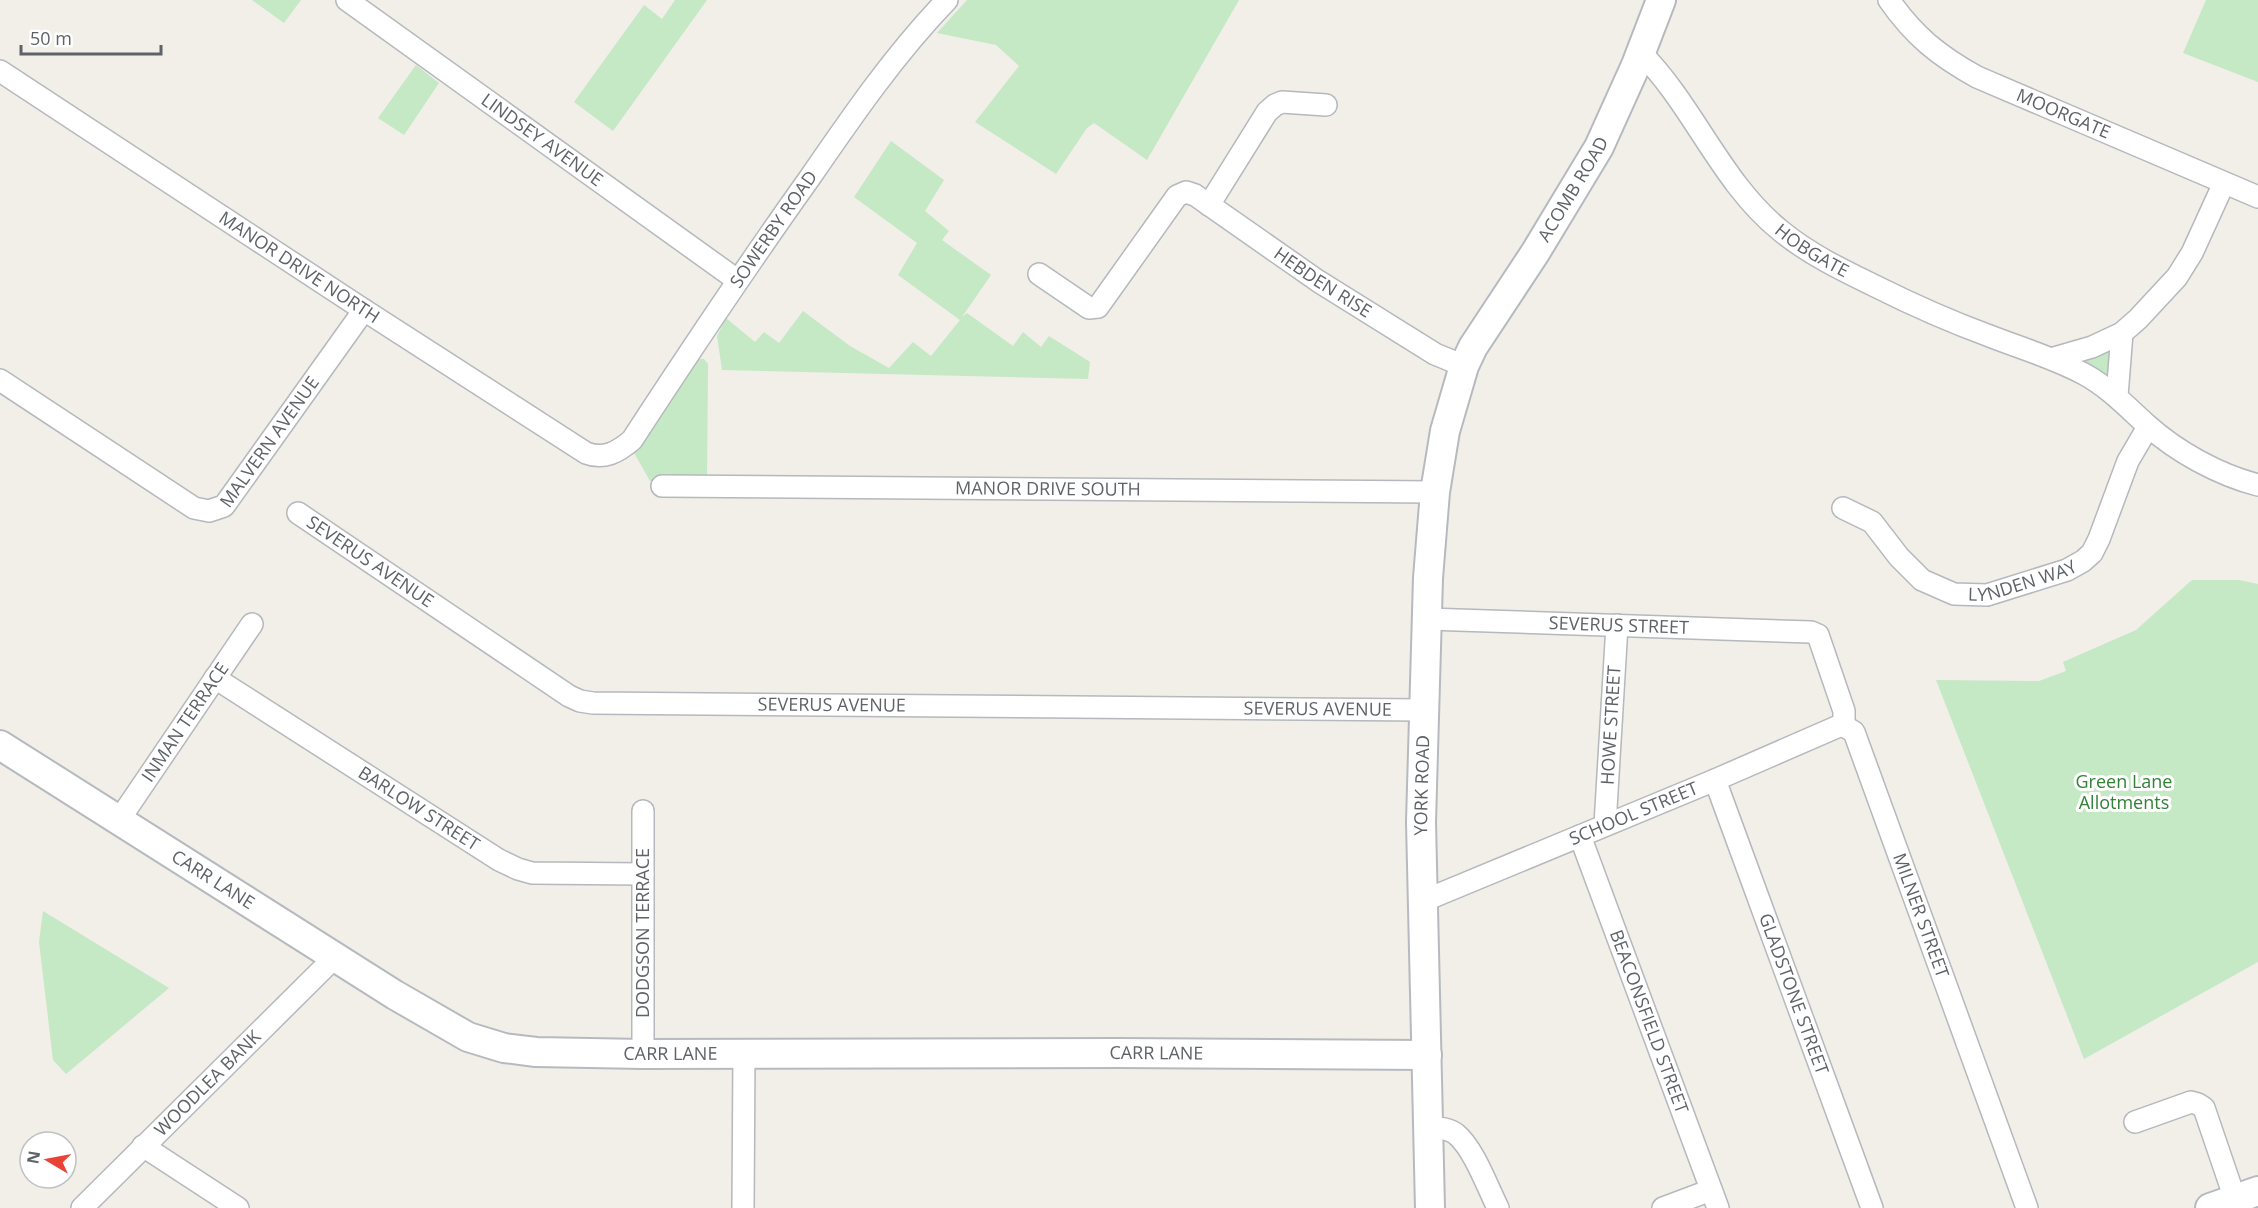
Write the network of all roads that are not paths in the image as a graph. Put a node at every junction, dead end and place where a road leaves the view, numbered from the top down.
1 (346, 0) edge
2 (947, 0) edge
3 (1661, 0) edge
4 (1889, 0) edge
5 (1641, 53) junction
6 (0, 70) edge
7 (1326, 105) dead end
8 (2224, 183) junction
9 (2258, 197) edge
10 (1209, 205) junction
11 (1039, 274) dead end
12 (737, 280) junction
13 (364, 310) junction
14 (2122, 333) junction
15 (2054, 358) junction
16 (1464, 366) junction
17 (0, 380) edge
18 (2117, 396) junction
19 (2148, 427) junction
20 (603, 456) joint
21 (2258, 485) edge
22 (662, 486) dead end
23 (1435, 492) junction
24 (1843, 508) dead end
25 (298, 513) dead end
26 (1427, 619) junction
27 (252, 624) dead end
28 (1617, 625) junction
29 (1810, 632) joint
30 (215, 678) junction
31 (1424, 710) junction
32 (1844, 726) junction
33 (0, 745) edge
34 (1715, 780) junction
35 (643, 811) dead end
36 (119, 820) junction
37 (1605, 825) junction
38 (1580, 836) junction
39 (643, 874) junction
40 (1423, 901) junction
41 (334, 958) junction
42 (744, 1053) junction
43 (643, 1054) junction
44 (1427, 1055) junction
45 (2135, 1122) dead end
46 (1429, 1128) junction
47 (143, 1146) junction
48 (1715, 1199) edge
49 (2234, 1199) edge
50 (82, 1208) edge
51 (238, 1208) edge
52 (743, 1208) edge
53 (1430, 1208) edge
54 (1498, 1208) edge
55 (1663, 1208) edge
56 (1872, 1208) edge
57 (2027, 1208) edge

1 - 12 street, LINDSEY AVENUE
2 - 12 street, SOWERBY ROAD
3 - 5 street, ACOMB ROAD
4 - 8 street, MOORGATE
5 - 15 street, HOBGATE
5 - 16 street, ACOMB ROAD
6 - 13 street, MANOR DRIVE NORTH
7 - 10 street
8 - 9 street, MOORGATE
8 - 14 street
10 - 11 street, HEBDEN RISE
10 - 16 street, HEBDEN RISE
12 - 20 street, SOWERBY ROAD
13 - 17 street, MALVERN AVENUE
13 - 20 street, MANOR DRIVE NORTH
14 - 15 street
14 - 18 street
15 - 18 street, HOBGATE
16 - 23 street, YORK ROAD
18 - 19 street, HOBGATE
19 - 21 street, HOBGATE
19 - 24 street, LYNDEN WAY
22 - 23 street, MANOR DRIVE SOUTH
23 - 26 street, YORK ROAD
25 - 31 street, SEVERUS AVENUE
26 - 28 street, SEVERUS STREET
26 - 31 street, YORK ROAD
27 - 30 street, INMAN TERRACE
28 - 29 street, SEVERUS STREET
28 - 37 street, HOWE STREET
29 - 32 street, MILNER STREET
30 - 36 street, INMAN TERRACE
30 - 39 street, BARLOW STREET
31 - 40 street, YORK ROAD
32 - 34 street, SCHOOL STREET
32 - 57 street, MILNER STREET
33 - 36 street, CARR LANE
34 - 37 street, SCHOOL STREET
34 - 56 street, GLADSTONE STREET
35 - 39 street, DODGSON TERRACE
36 - 41 street, CARR LANE
37 - 38 street, SCHOOL STREET
38 - 40 street, SCHOOL STREET
38 - 48 street, BEACONSFIELD STREET
39 - 43 street, DODGSON TERRACE
40 - 44 street, YORK ROAD
41 - 43 street, CARR LANE
41 - 47 street, WOODLEA BANK
42 - 43 street, CARR LANE
42 - 44 street, CARR LANE
42 - 52 street
44 - 46 street, YORK ROAD
45 - 49 street
46 - 53 street, YORK ROAD
46 - 54 street
47 - 50 street, WOODLEA BANK
47 - 51 street
48 - 55 street

